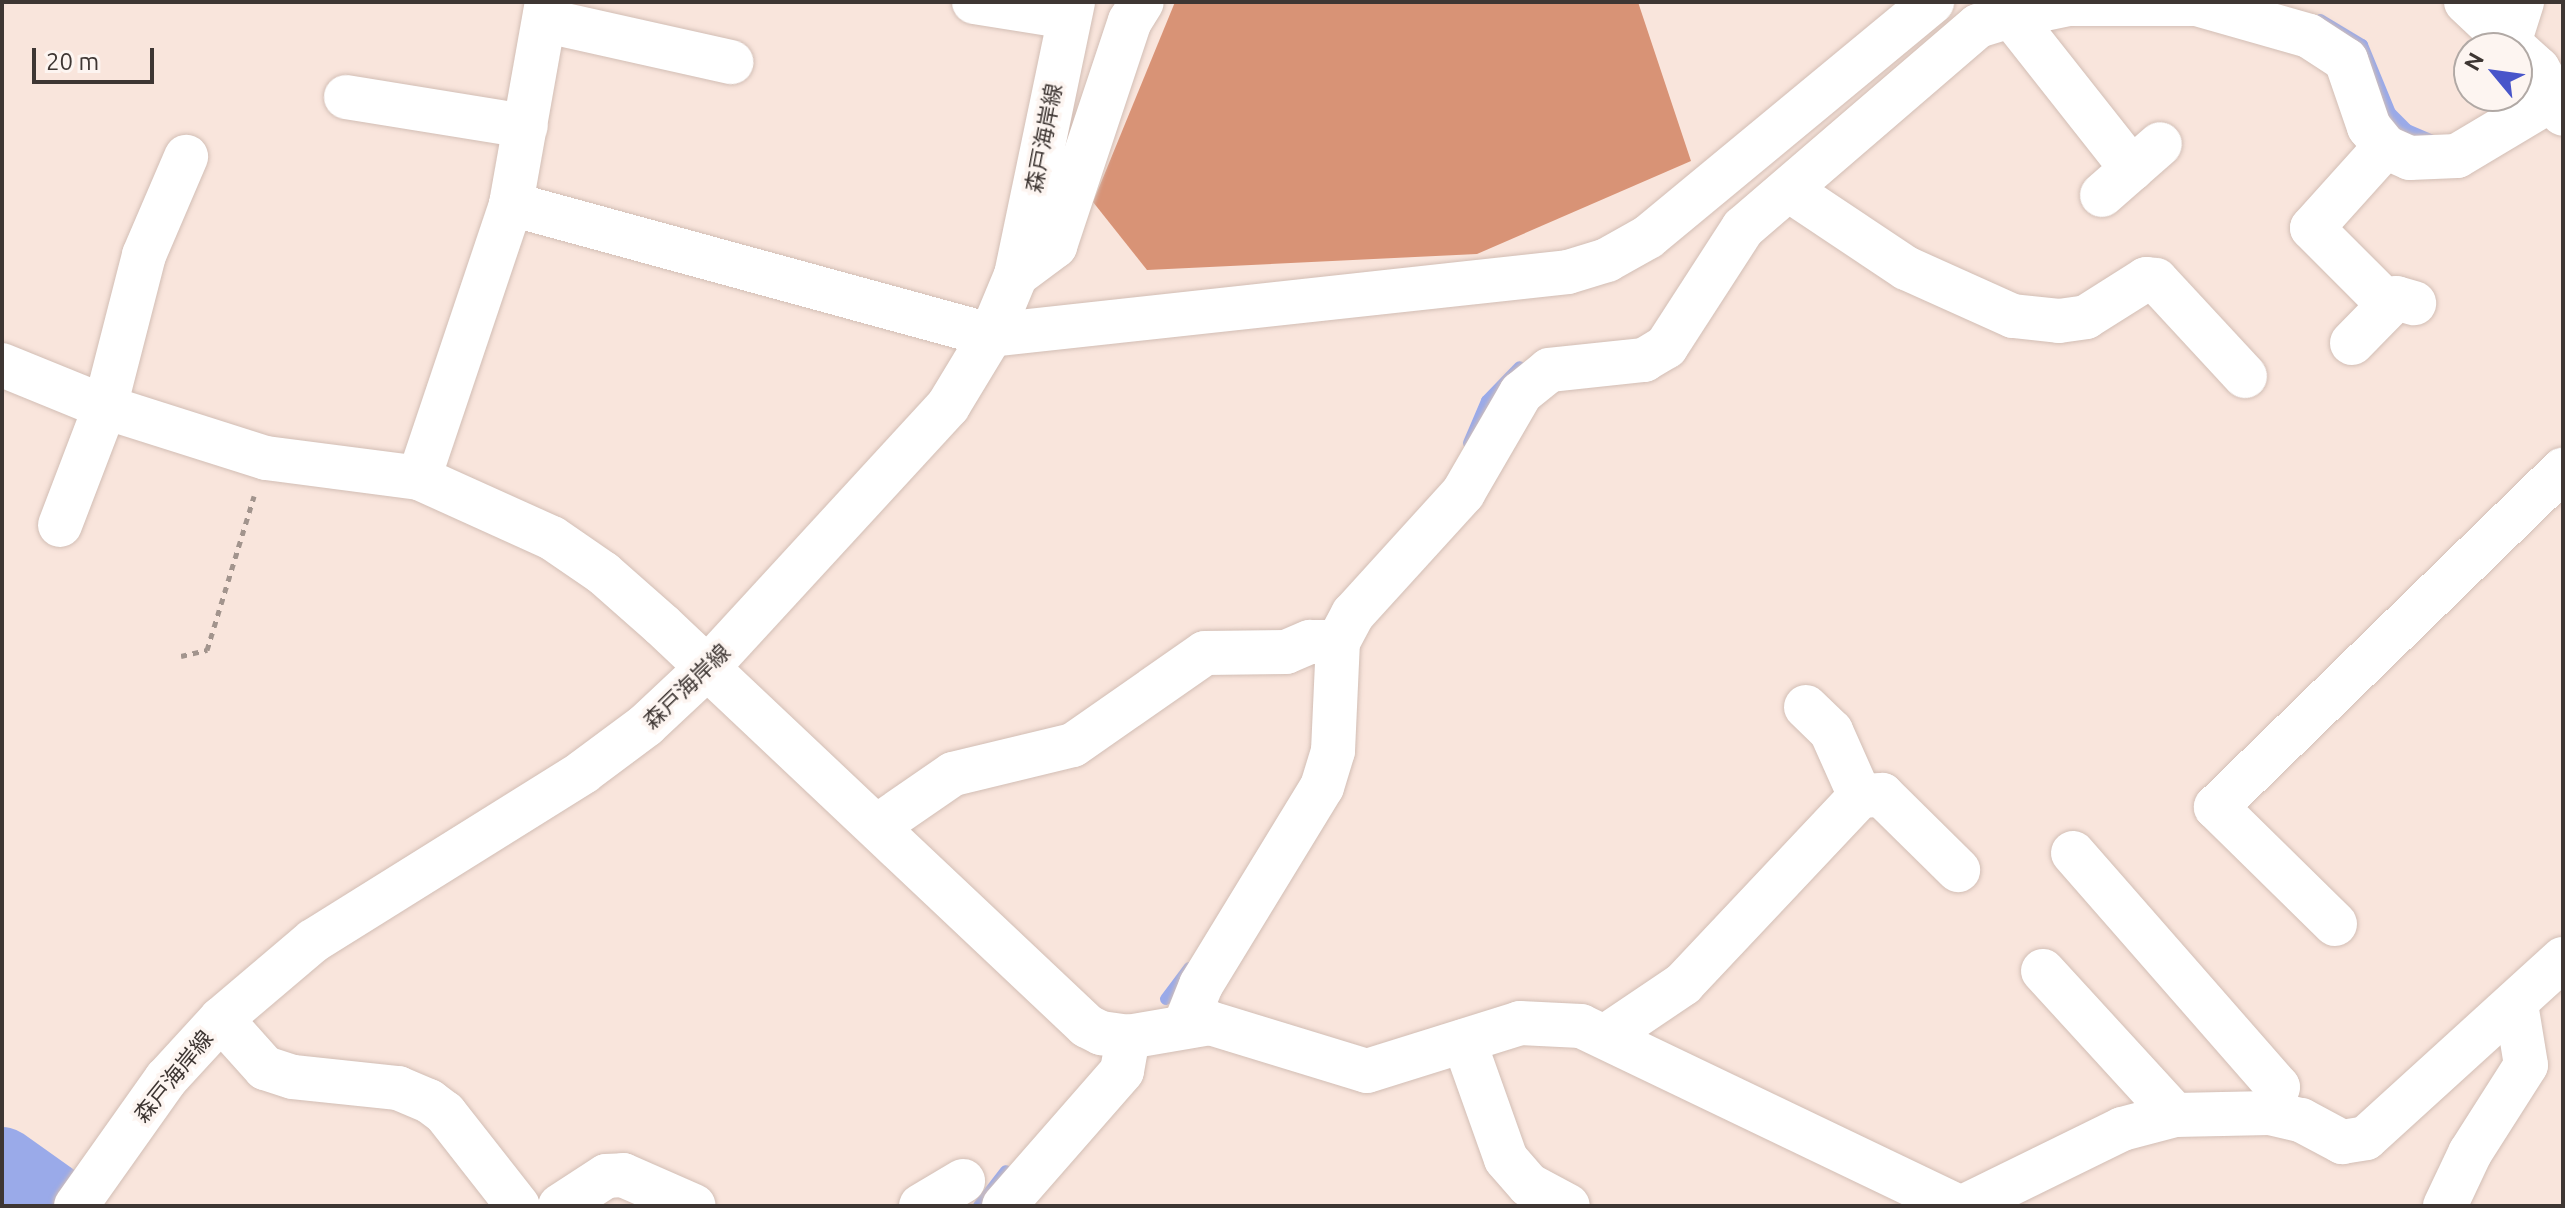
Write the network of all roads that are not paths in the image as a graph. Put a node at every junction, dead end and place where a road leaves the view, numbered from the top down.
1 (974, 2) edge
2 (1142, 2) edge
3 (1932, 2) edge
4 (2466, 2) edge
5 (2522, 2) edge
6 (2011, 8) edge
7 (1071, 9) edge
8 (547, 11) edge
9 (731, 62) dead end
10 (2536, 73) edge
11 (346, 97) dead end
12 (526, 126) junction
13 (2385, 147) junction
14 (186, 157) dead end
15 (2131, 169) dead end
16 (1789, 190) junction
17 (511, 204) junction
18 (1016, 275) junction
19 (991, 335) junction
20 (2352, 343) dead end
21 (2, 365) edge
22 (2245, 376) dead end
23 (105, 407) junction
24 (2563, 470) edge
25 (419, 478) junction
26 (60, 525) dead end
27 (1325, 642) junction
28 (708, 667) junction
29 (1806, 707) dead end
30 (1860, 796) junction
31 (879, 825) junction
32 (2073, 853) dead end
33 (1958, 870) dead end
34 (2335, 924) dead end
35 (2563, 959) edge
36 (2043, 971) dead end
37 (2516, 1004) junction
38 (221, 1019) junction
39 (1185, 1025) junction
40 (1606, 1036) junction
41 (1128, 1037) junction
42 (1464, 1041) junction
43 (2270, 1113) junction
44 (2175, 1115) junction
45 (963, 1181) dead end
46 (86, 1191) edge
47 (518, 1206) edge
48 (560, 1206) edge
49 (694, 1206) edge
50 (921, 1206) edge
51 (1004, 1206) edge
52 (1568, 1206) edge
53 (1957, 1206) edge
54 (1965, 1206) edge
55 (2445, 1206) edge

1 - 7 street
2 - 18 street
3 - 19 street
4 - 10 street
5 - 10 street
6 - 13 street
6 - 15 street
6 - 16 street
7 - 18 street, 森戸海岸線
8 - 9 street
8 - 12 street
10 - 13 street
11 - 12 street
12 - 17 street
13 - 20 street
14 - 23 street
16 - 22 street
16 - 27 street
17 - 19 street
17 - 25 street
18 - 19 street, 森戸海岸線
19 - 28 street, 森戸海岸線
21 - 23 street
23 - 25 street
23 - 26 street
24 - 34 street
25 - 28 street
27 - 31 street
27 - 39 street
28 - 31 street
28 - 38 street, 森戸海岸線
29 - 30 street
30 - 33 street
30 - 40 street
31 - 41 street
32 - 43 street
35 - 37 street
36 - 44 street
37 - 43 street
37 - 55 street
38 - 46 street, 森戸海岸線
38 - 47 street
39 - 41 street
39 - 42 street
40 - 42 street
40 - 53 street
41 - 51 street
42 - 52 street
43 - 44 street
44 - 54 street
45 - 50 street
48 - 49 street

